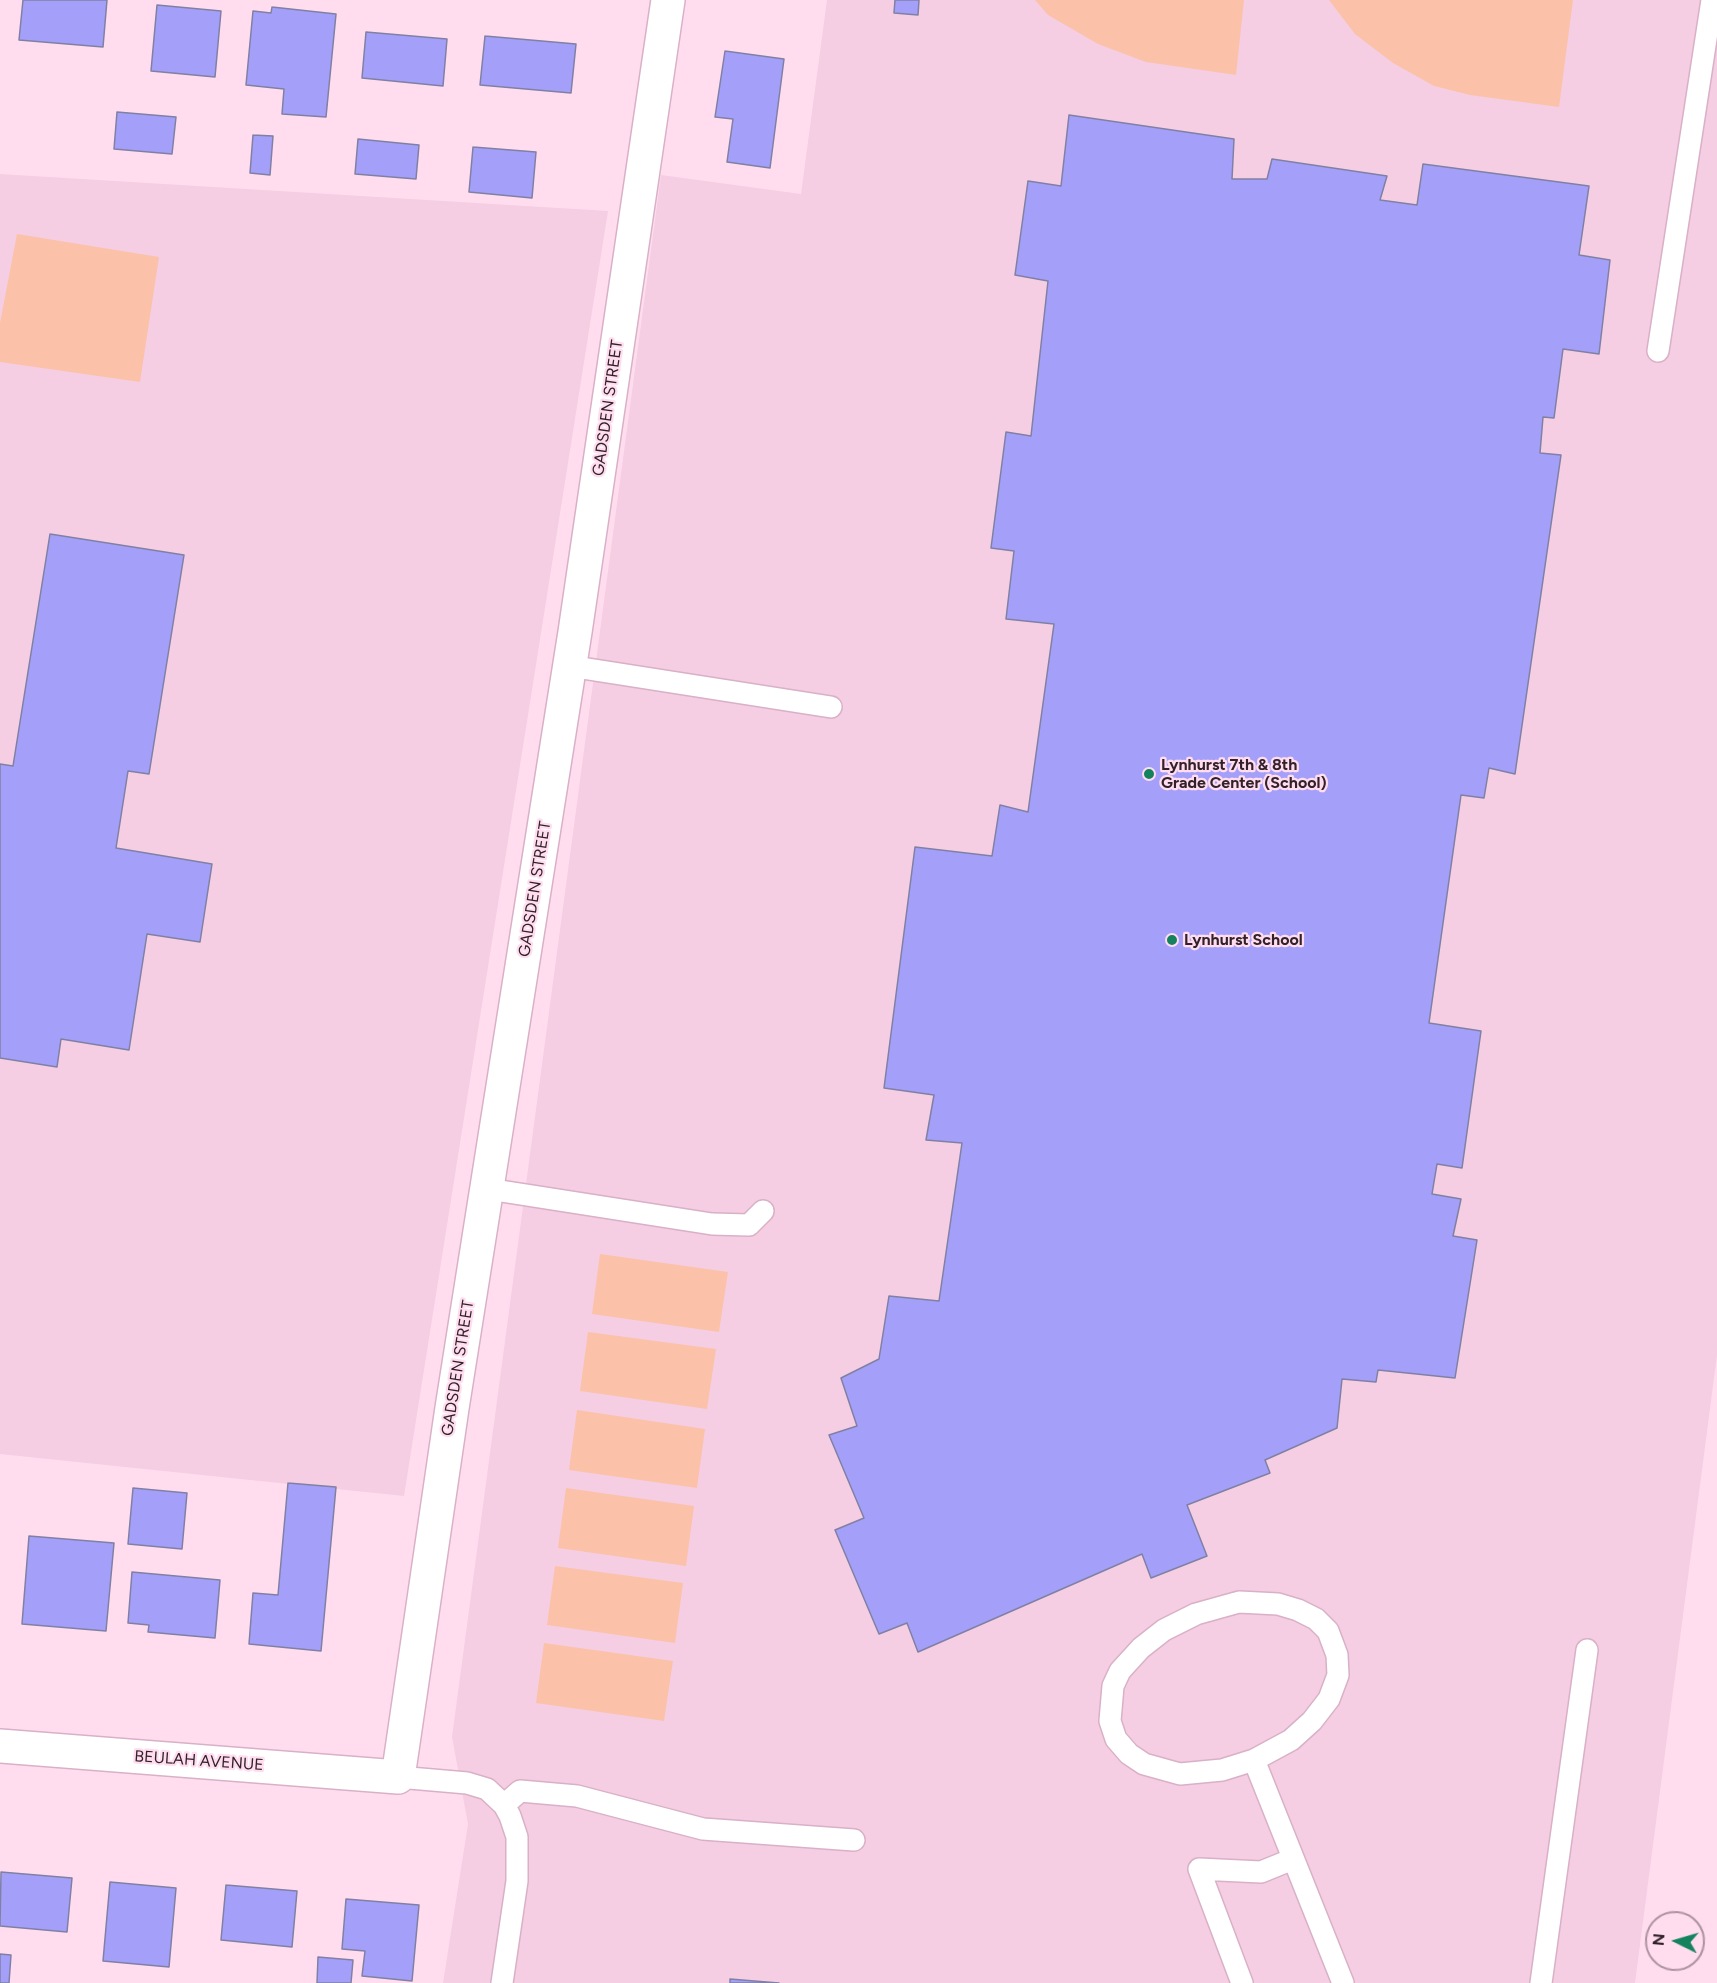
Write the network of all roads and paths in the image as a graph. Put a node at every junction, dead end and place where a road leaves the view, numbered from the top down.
1 (668, 0) edge
2 (1712, 0) edge
3 (1658, 351) dead end
4 (569, 666) junction
5 (831, 708) dead end
6 (488, 1190) junction
7 (763, 1211) dead end
8 (1587, 1650) dead end
9 (0, 1746) edge
10 (1254, 1760) junction
11 (398, 1777) junction
12 (504, 1805) junction
13 (854, 1840) dead end
14 (1293, 1859) junction
15 (502, 1983) edge
16 (1242, 1983) edge
17 (1344, 1983) edge
18 (1541, 1983) edge

1 - 4 street, GADSDEN STREET
2 - 3 lane
4 - 5 lane
4 - 6 street, GADSDEN STREET
6 - 7 lane
6 - 11 street, GADSDEN STREET
8 - 18 lane
9 - 11 street, BEULAH AVENUE
10 - 10 lane
10 - 14 lane
11 - 12 lane
12 - 13 lane
12 - 15 lane
14 - 16 lane
14 - 17 lane

